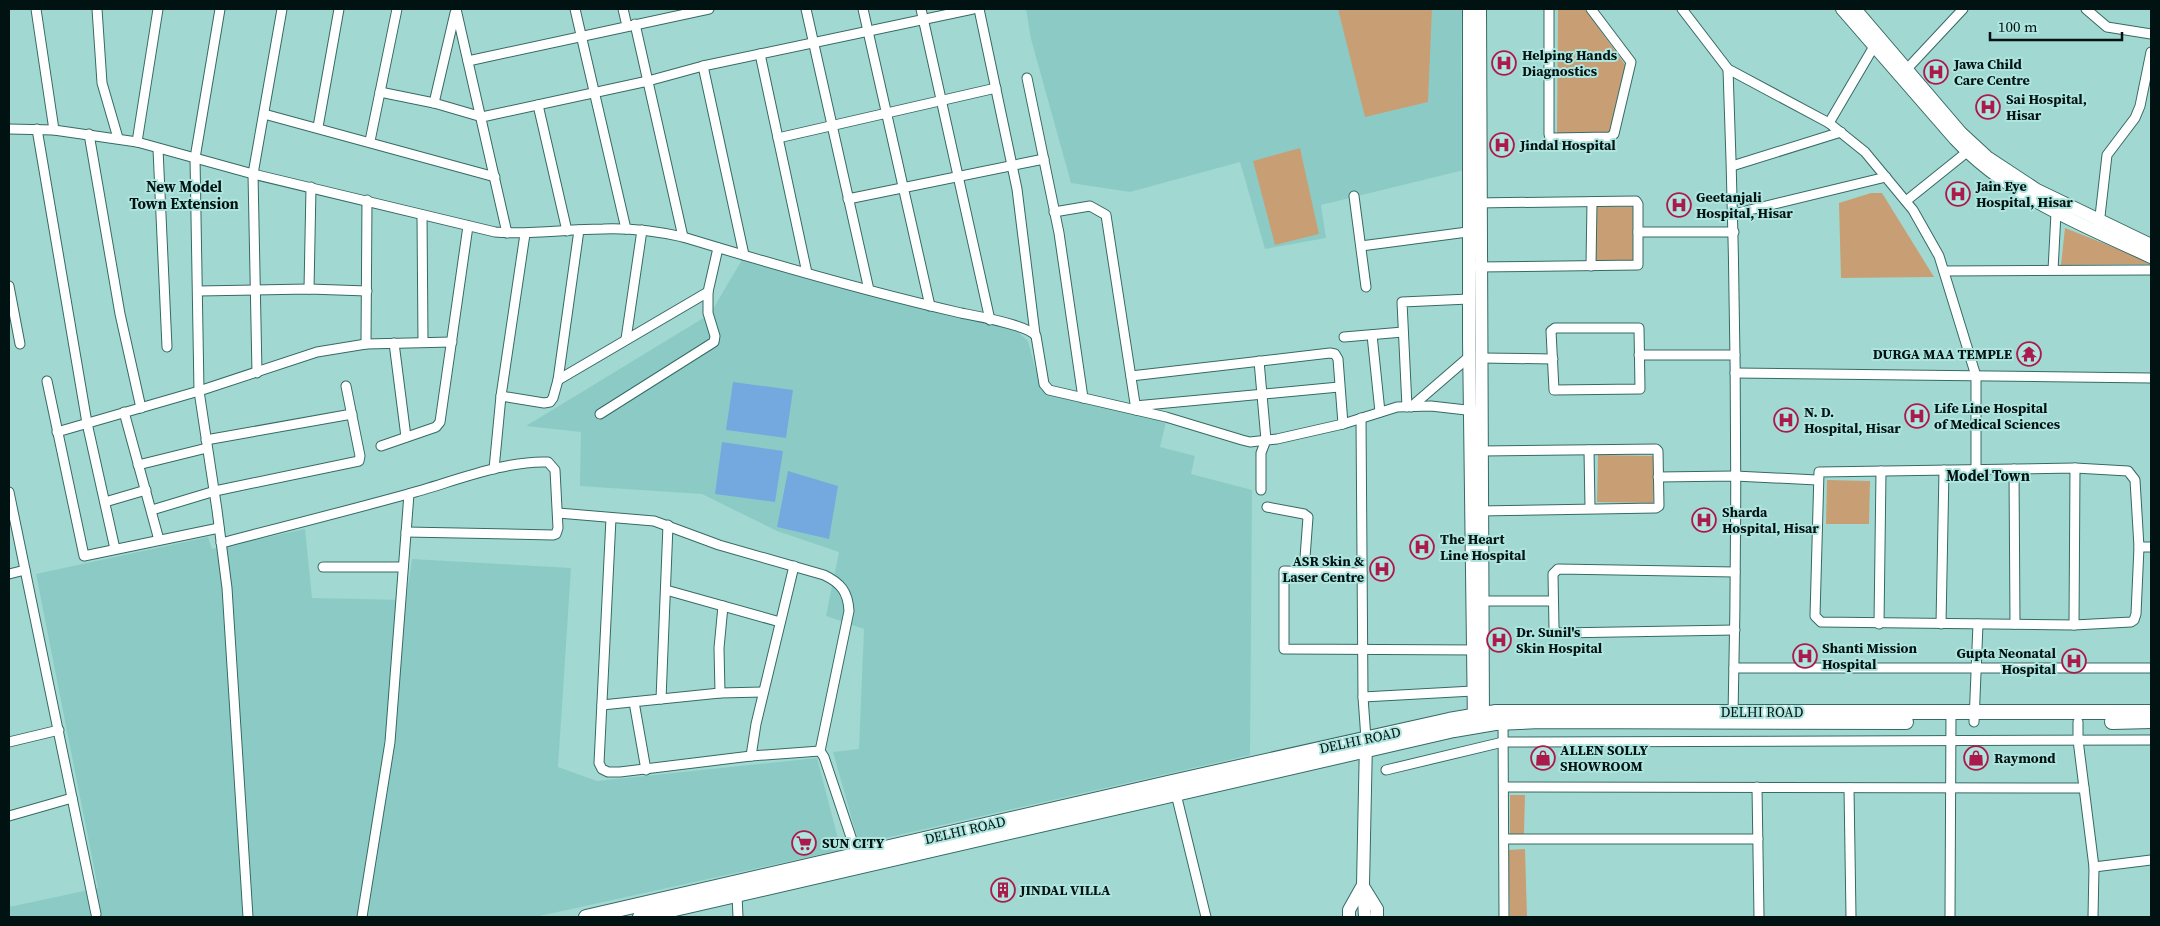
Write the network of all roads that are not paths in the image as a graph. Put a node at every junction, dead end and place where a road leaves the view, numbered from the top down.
1 (36, 9) edge
2 (97, 9) edge
3 (158, 9) edge
4 (220, 9) edge
5 (282, 9) edge
6 (339, 9) edge
7 (397, 9) edge
8 (456, 9) edge
9 (575, 9) edge
10 (623, 9) edge
11 (709, 9) edge
12 (806, 9) edge
13 (863, 9) edge
14 (921, 9) edge
15 (973, 9) edge
16 (979, 9) edge
17 (1469, 9) edge
18 (1480, 9) edge
19 (1549, 9) edge
20 (1591, 9) edge
21 (1682, 9) edge
22 (1842, 9) edge
23 (1855, 9) edge
24 (1963, 9) edge
25 (2086, 9) edge
26 (923, 19) junction
27 (631, 25) junction
28 (868, 31) junction
29 (2151, 34) edge
30 (581, 36) junction
31 (813, 43) junction
32 (1877, 43) junction
33 (2151, 52) edge
34 (760, 54) junction
35 (468, 61) junction
36 (704, 66) junction
37 (1728, 69) junction
38 (1906, 70) junction
39 (1027, 78) dead end
40 (648, 81) junction
41 (996, 88) junction
42 (380, 92) junction
43 (594, 94) junction
44 (941, 100) junction
45 (434, 103) junction
46 (538, 105) junction
47 (886, 112) junction
48 (264, 114) junction
49 (482, 117) junction
50 (1829, 123) junction
51 (832, 125) junction
52 (318, 128) junction
53 (9, 129) edge
54 (37, 129) junction
55 (54, 130) junction
56 (1842, 132) junction
57 (88, 134) junction
58 (118, 138) junction
59 (778, 138) junction
60 (370, 141) junction
61 (137, 142) junction
62 (158, 149) junction
63 (1967, 152) junction
64 (194, 158) junction
65 (1044, 159) junction
66 (1012, 165) junction
67 (1732, 166) junction
68 (253, 174) junction
69 (958, 176) junction
70 (495, 177) junction
71 (1886, 177) junction
72 (311, 187) junction
73 (903, 188) junction
74 (1354, 196) dead end
75 (848, 199) junction
76 (367, 200) junction
77 (1906, 201) junction
78 (1592, 202) junction
79 (1475, 203) junction
80 (1054, 212) junction
81 (2056, 213) junction
82 (1733, 214) junction
83 (422, 215) junction
84 (468, 226) junction
85 (2099, 226) junction
86 (626, 229) junction
87 (579, 230) junction
88 (642, 230) junction
89 (566, 231) junction
90 (1475, 231) junction
91 (1638, 232) junction
92 (1734, 232) junction
93 (507, 233) junction
94 (525, 234) junction
95 (683, 237) junction
96 (2151, 245) edge
97 (1361, 246) junction
98 (718, 248) junction
99 (744, 255) junction
100 (2151, 257) edge
101 (1591, 266) junction
102 (1475, 267) junction
103 (2053, 270) junction
104 (2151, 270) edge
105 (1944, 271) junction
106 (807, 273) junction
107 (9, 286) edge
108 (1366, 287) dead end
109 (309, 289) junction
110 (869, 290) junction
111 (198, 291) junction
112 (254, 291) junction
113 (367, 291) junction
114 (708, 292) junction
115 (1469, 299) junction
116 (930, 306) junction
117 (990, 320) junction
118 (1403, 332) junction
119 (1035, 334) junction
120 (1372, 335) junction
121 (1344, 337) dead end
122 (626, 339) junction
123 (423, 341) junction
124 (452, 342) junction
125 (394, 343) junction
126 (20, 344) dead end
127 (366, 344) junction
128 (167, 347) dead end
129 (1735, 354) junction
130 (1639, 355) junction
131 (1475, 357) junction
132 (1553, 359) junction
133 (1259, 361) junction
134 (257, 373) junction
135 (1735, 373) junction
136 (1131, 376) junction
137 (1976, 376) junction
138 (2151, 378) edge
139 (558, 380) junction
140 (47, 381) dead end
141 (346, 386) dead end
142 (1339, 387) junction
143 (199, 392) junction
144 (1261, 394) junction
145 (501, 396) junction
146 (1083, 398) junction
147 (1409, 407) junction
148 (141, 408) junction
149 (1136, 408) junction
150 (1476, 411) junction
151 (124, 412) junction
152 (1380, 412) junction
153 (352, 414) junction
154 (600, 414) dead end
155 (1361, 418) junction
156 (87, 423) junction
157 (1343, 424) junction
158 (57, 432) junction
159 (406, 437) junction
160 (1266, 440) junction
161 (206, 444) junction
162 (381, 446) dead end
163 (1589, 450) junction
164 (1481, 451) junction
165 (138, 465) junction
166 (2075, 468) junction
167 (494, 469) junction
168 (2014, 469) junction
169 (1944, 470) junction
170 (1976, 470) junction
171 (1881, 471) junction
172 (1735, 476) junction
173 (1658, 477) junction
174 (1817, 480) junction
175 (146, 490) junction
176 (1261, 490) dead end
177 (214, 491) junction
178 (9, 492) edge
179 (409, 494) junction
180 (105, 502) junction
181 (1267, 507) dead end
182 (1590, 508) junction
183 (152, 510) junction
184 (1476, 511) junction
185 (558, 513) junction
186 (611, 518) junction
187 (668, 525) junction
188 (219, 528) junction
189 (406, 532) junction
190 (159, 540) junction
191 (221, 543) junction
192 (2139, 547) junction
193 (2151, 547) edge
194 (115, 549) junction
195 (794, 566) junction
196 (323, 567) dead end
197 (403, 567) junction
198 (25, 570) junction
199 (1304, 571) junction
200 (1736, 572) junction
201 (1362, 573) junction
202 (9, 574) edge
203 (666, 590) junction
204 (1477, 601) junction
205 (1553, 601) junction
206 (724, 606) junction
207 (780, 622) junction
208 (1879, 624) junction
209 (1941, 624) junction
210 (1978, 624) junction
211 (2015, 624) junction
212 (2074, 624) junction
213 (1735, 630) junction
214 (1362, 650) junction
215 (1478, 650) junction
216 (1734, 668) junction
217 (1977, 668) junction
218 (2151, 668) edge
219 (1473, 691) junction
220 (763, 692) junction
221 (720, 694) junction
222 (1363, 697) junction
223 (661, 699) junction
224 (634, 702) junction
225 (602, 705) junction
226 (2151, 712) edge
227 (1733, 716) junction
228 (1503, 717) junction
229 (1951, 717) junction
230 (1974, 717) junction
231 (1479, 721) junction
232 (2151, 721) edge
233 (2078, 722) junction
234 (58, 730) junction
235 (2078, 740) junction
236 (2151, 740) edge
237 (1951, 741) junction
238 (9, 742) edge
239 (1503, 742) junction
240 (1366, 744) junction
241 (820, 751) junction
242 (752, 756) junction
243 (646, 770) junction
244 (1386, 770) dead end
245 (1504, 787) junction
246 (1757, 787) junction
247 (1849, 788) junction
248 (1950, 788) junction
249 (2084, 788) junction
250 (1176, 794) junction
251 (72, 798) junction
252 (9, 816) edge
253 (1504, 839) junction
254 (1758, 839) junction
255 (2151, 860) edge
256 (859, 861) junction
257 (2094, 867) junction
258 (1363, 886) junction
259 (737, 895) junction
260 (96, 914) dead end
261 (248, 917) edge
262 (362, 917) edge
263 (586, 917) edge
264 (640, 917) edge
265 (738, 917) edge
266 (1206, 917) edge
267 (1349, 917) edge
268 (1365, 917) edge
269 (1377, 917) edge
270 (1504, 917) edge
271 (1759, 917) edge
272 (1851, 917) edge
273 (1950, 917) edge
274 (2094, 917) edge

1 - 55 street
2 - 58 street
3 - 61 street
4 - 64 street
5 - 48 street
6 - 52 street
7 - 42 street
8 - 35 street
8 - 45 street
9 - 30 street
10 - 27 street
11 - 27 street
12 - 31 street
13 - 28 street
14 - 26 street
15 - 26 street
16 - 41 street
17 - 79 main road
18 - 79 main road
19 - 20 street
21 - 37 street
22 - 32 main road
23 - 32 main road
24 - 38 street
25 - 29 street
26 - 28 street
26 - 44 street
27 - 30 street
27 - 40 street
28 - 31 street
28 - 47 street
30 - 35 street
30 - 43 street
31 - 34 street
31 - 51 street
32 - 38 main road
32 - 50 street
32 - 63 main road
33 - 85 street
34 - 36 street
34 - 59 street
35 - 49 street
36 - 40 street
36 - 99 street
37 - 50 street
37 - 67 street
38 - 85 main road
39 - 65 street
40 - 43 street
40 - 95 street
41 - 44 street
41 - 66 street
42 - 45 street
42 - 60 street
43 - 46 street
43 - 86 street
44 - 47 street
44 - 69 street
45 - 49 street
46 - 49 street
46 - 89 street
47 - 51 street
47 - 73 street
48 - 52 street
48 - 68 street
49 - 70 street
50 - 56 street
51 - 59 street
51 - 75 street
52 - 60 street
53 - 54 street
54 - 55 street
54 - 156 street
55 - 57 street
56 - 67 street
56 - 71 street
57 - 58 street
57 - 148 street
58 - 61 street
59 - 106 street
60 - 70 street
61 - 62 street
62 - 64 street
62 - 128 street
63 - 77 street
63 - 81 main road
64 - 68 street
64 - 111 street
65 - 66 street
65 - 80 street
66 - 69 street
66 - 119 street
67 - 82 street
68 - 72 street
68 - 112 street
69 - 73 street
69 - 117 street
70 - 93 street
71 - 77 street
71 - 82 street
72 - 76 street
72 - 109 street
73 - 75 street
73 - 116 street
74 - 97 street
75 - 110 street
76 - 83 street
76 - 113 street
77 - 105 street
78 - 79 street
78 - 91 street
78 - 101 street
79 - 90 main road
80 - 136 street
80 - 146 street
81 - 85 main road
81 - 103 street
82 - 92 street
83 - 84 street
83 - 123 street
84 - 93 street
84 - 124 street
85 - 96 main road
85 - 100 main road
86 - 87 street
86 - 88 street
87 - 89 street
87 - 139 street
88 - 95 street
88 - 122 street
89 - 94 street
90 - 97 street
90 - 102 main road
91 - 92 street
91 - 101 street
92 - 129 street
93 - 94 street
94 - 145 street
95 - 98 street
97 - 108 street
98 - 99 street
98 - 114 street
99 - 106 street
101 - 102 street
102 - 115 main road
102 - 131 main road
103 - 104 street
103 - 105 street
105 - 137 street
106 - 110 street
107 - 126 street
109 - 112 street
109 - 113 street
110 - 116 street
111 - 112 street
111 - 143 street
112 - 134 street
113 - 127 street
114 - 122 street
114 - 154 street
115 - 118 street
115 - 131 main road
116 - 117 street
117 - 119 street
118 - 120 street
118 - 147 street
119 - 146 street
120 - 121 street
120 - 152 street
122 - 139 street
123 - 124 street
123 - 125 street
124 - 159 street
125 - 127 street
125 - 159 street
127 - 134 street
129 - 130 street
129 - 135 street
130 - 132 street
130 - 132 street
131 - 132 street
131 - 147 street
131 - 150 main road
133 - 136 street
133 - 142 street
133 - 144 street
134 - 143 street
135 - 137 street
135 - 172 street
136 - 149 street
137 - 138 street
137 - 170 street
139 - 145 street
140 - 158 street
141 - 153 street
142 - 144 street
142 - 157 street
143 - 148 street
143 - 161 street
144 - 149 street
144 - 160 street
145 - 167 street
146 - 149 street
147 - 150 street
147 - 152 street
148 - 151 street
149 - 160 street
150 - 164 main road
150 - 184 main road
151 - 156 street
151 - 165 street
152 - 155 street
153 - 161 street
153 - 177 street
155 - 157 street
155 - 201 street
156 - 158 street
156 - 180 street
157 - 160 street
158 - 194 street
159 - 162 street
160 - 176 street
161 - 165 street
161 - 177 street
163 - 164 street
163 - 173 street
163 - 182 street
164 - 184 main road
165 - 175 street
166 - 168 street
166 - 192 street
166 - 212 street
167 - 179 street
167 - 185 street
168 - 170 street
168 - 211 street
169 - 170 street
169 - 171 street
169 - 209 street
171 - 174 street
171 - 208 street
172 - 173 street
172 - 174 street
172 - 200 street
173 - 182 street
174 - 208 street
175 - 180 street
175 - 183 street
177 - 183 street
177 - 188 street
178 - 198 street
179 - 189 street
179 - 191 street
180 - 194 street
181 - 199 street
182 - 184 street
183 - 190 street
184 - 204 main road
185 - 186 street
185 - 189 street
186 - 187 street
186 - 225 street
187 - 195 street
187 - 203 street
188 - 190 street
188 - 191 street
189 - 197 street
190 - 194 street
191 - 261 street
192 - 193 street
192 - 212 street
195 - 207 street
195 - 241 street
196 - 197 street
197 - 262 street
198 - 202 street
198 - 234 street
199 - 201 street
199 - 214 street
200 - 205 street
200 - 213 street
201 - 214 street
203 - 206 street
203 - 223 street
204 - 205 street
204 - 215 main road
205 - 213 street
206 - 207 street
206 - 221 street
207 - 220 street
208 - 209 street
209 - 210 street
210 - 211 street
210 - 217 street
211 - 212 street
213 - 216 street
214 - 215 street
214 - 222 street
215 - 219 main road
215 - 231 main road
216 - 217 street
216 - 227 street
217 - 218 street
217 - 230 street
219 - 222 street
219 - 231 main road
220 - 221 street
220 - 242 street
221 - 223 street
222 - 240 street
223 - 224 street
224 - 225 street
224 - 243 street
225 - 243 street
226 - 230 main road, DELHI ROAD
227 - 228 main road, DELHI ROAD
227 - 229 main road, DELHI ROAD
228 - 231 main road, DELHI ROAD
228 - 239 street
229 - 230 main road, DELHI ROAD
229 - 237 street
230 - 233 main road, DELHI ROAD
231 - 240 main road, DELHI ROAD
232 - 233 main road, DELHI ROAD
233 - 235 street
234 - 238 street
234 - 251 street
235 - 236 street
235 - 237 street
235 - 249 street
237 - 239 street
237 - 248 street
239 - 244 street
239 - 245 street
240 - 250 main road, DELHI ROAD
240 - 256 main road, DELHI ROAD
240 - 258 main road
241 - 242 street
241 - 256 street
242 - 243 street
245 - 246 street
245 - 253 street
246 - 247 street
246 - 254 street
247 - 248 street
247 - 272 street
248 - 249 street
248 - 273 street
249 - 257 street
250 - 256 main road, DELHI ROAD
250 - 266 street
251 - 252 street
251 - 260 street
253 - 254 street
253 - 270 street
254 - 271 street
255 - 257 street
256 - 259 main road, DELHI ROAD
256 - 263 main road, DELHI ROAD
257 - 274 street
258 - 267 main road
258 - 268 main road
258 - 269 main road
259 - 264 main road, DELHI ROAD
259 - 265 street

